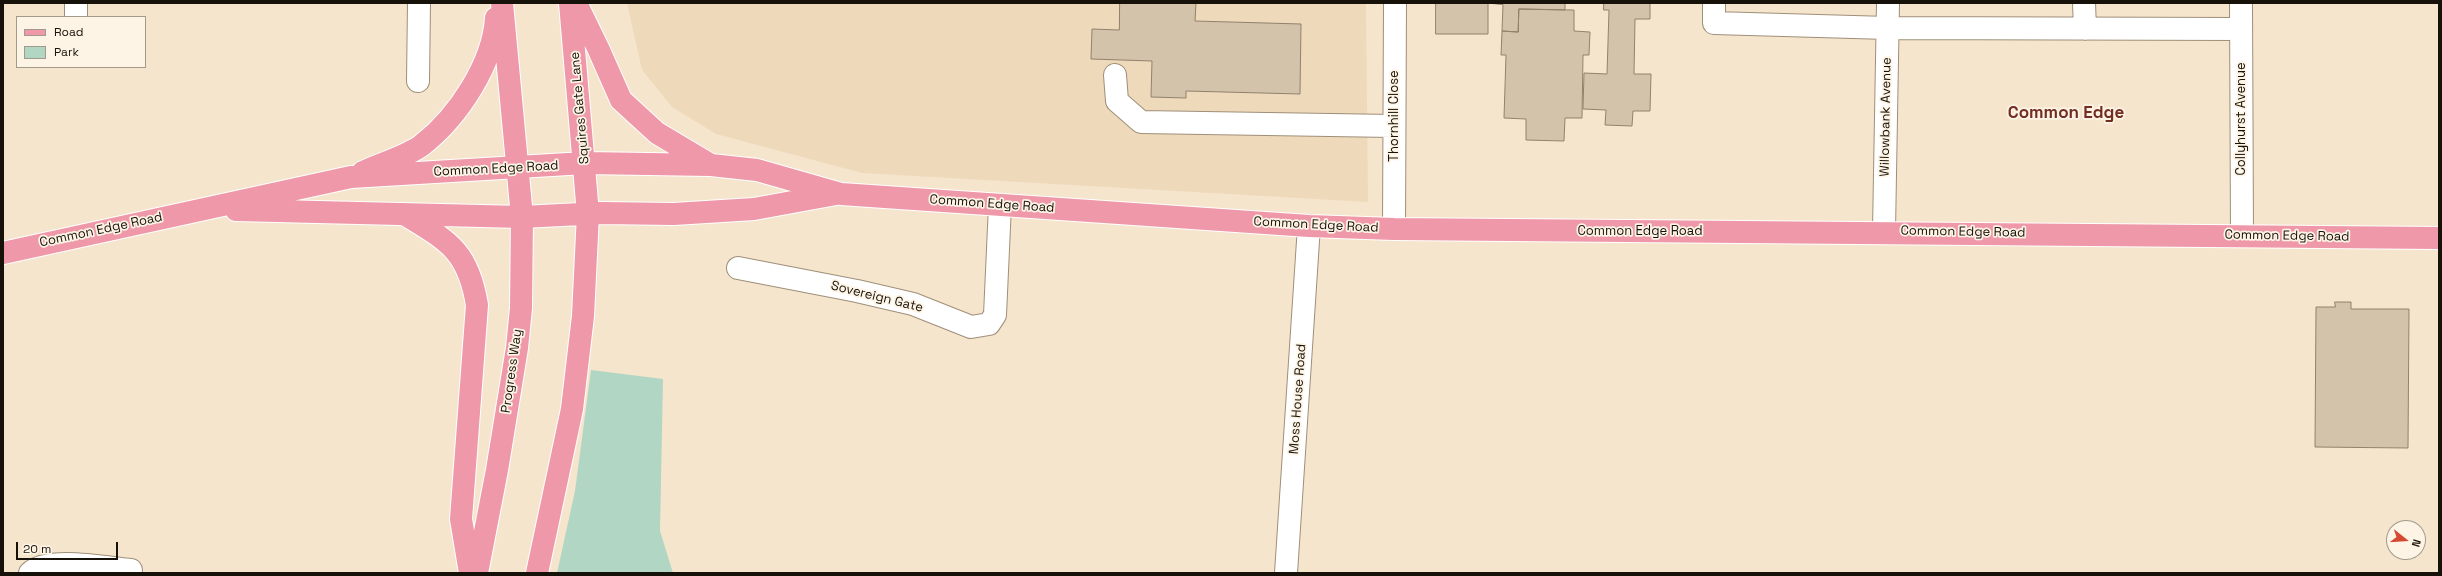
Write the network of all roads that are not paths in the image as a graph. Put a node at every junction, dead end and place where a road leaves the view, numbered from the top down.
1 (76, 3) edge
2 (420, 3) edge
3 (497, 3) edge
4 (502, 3) edge
5 (570, 3) edge
6 (576, 3) edge
7 (1395, 3) edge
8 (1714, 3) edge
9 (1888, 3) edge
10 (2084, 3) edge
11 (2241, 3) edge
12 (76, 16) edge
13 (1888, 28) junction
14 (2085, 29) junction
15 (2241, 29) junction
16 (1115, 75) dead end
17 (418, 81) dead end
18 (1393, 126) junction
19 (585, 163) junction
20 (711, 165) junction
21 (518, 167) junction
22 (351, 177) junction
23 (841, 194) junction
24 (1000, 205) junction
25 (198, 209) junction
26 (404, 214) junction
27 (588, 214) junction
28 (522, 218) junction
29 (1309, 226) junction
30 (1394, 229) junction
31 (1884, 231) junction
32 (2242, 235) junction
33 (2439, 238) edge
34 (3, 253) edge
35 (738, 268) dead end
36 (131, 570) dead end
37 (30, 573) edge
38 (470, 573) edge
39 (478, 573) edge
40 (537, 573) edge
41 (1286, 573) edge

1 - 12 street
2 - 17 street
3 - 22 main road
4 - 21 main road
5 - 19 main road, Squires Gate Lane
6 - 20 main road
7 - 18 street, Thornhill Close
8 - 13 street
9 - 13 street, Willowbank Avenue
10 - 14 street
11 - 15 street, Collyhurst Avenue
13 - 14 street
13 - 31 street, Willowbank Avenue
14 - 15 street
15 - 32 street, Collyhurst Avenue
16 - 18 street
18 - 30 street, Thornhill Close
19 - 20 main road, Common Edge Road
19 - 21 main road, Common Edge Road
19 - 27 main road, Squires Gate Lane
20 - 23 main road, Common Edge Road
21 - 22 main road, Common Edge Road
21 - 28 main road, Progress Way
22 - 25 main road, Common Edge Road
23 - 24 main road, Common Edge Road
23 - 27 main road, Common Edge Road
24 - 29 main road, Common Edge Road
24 - 35 street, Sovereign Gate
25 - 26 main road, Common Edge Road
25 - 34 main road, Common Edge Road
26 - 28 main road, Common Edge Road
26 - 38 main road
27 - 28 main road, Common Edge Road
27 - 40 main road
28 - 39 main road, Progress Way
29 - 30 main road, Common Edge Road
29 - 41 street, Moss House Road
30 - 31 main road, Common Edge Road
31 - 32 main road, Common Edge Road
32 - 33 main road, Common Edge Road
36 - 37 street

